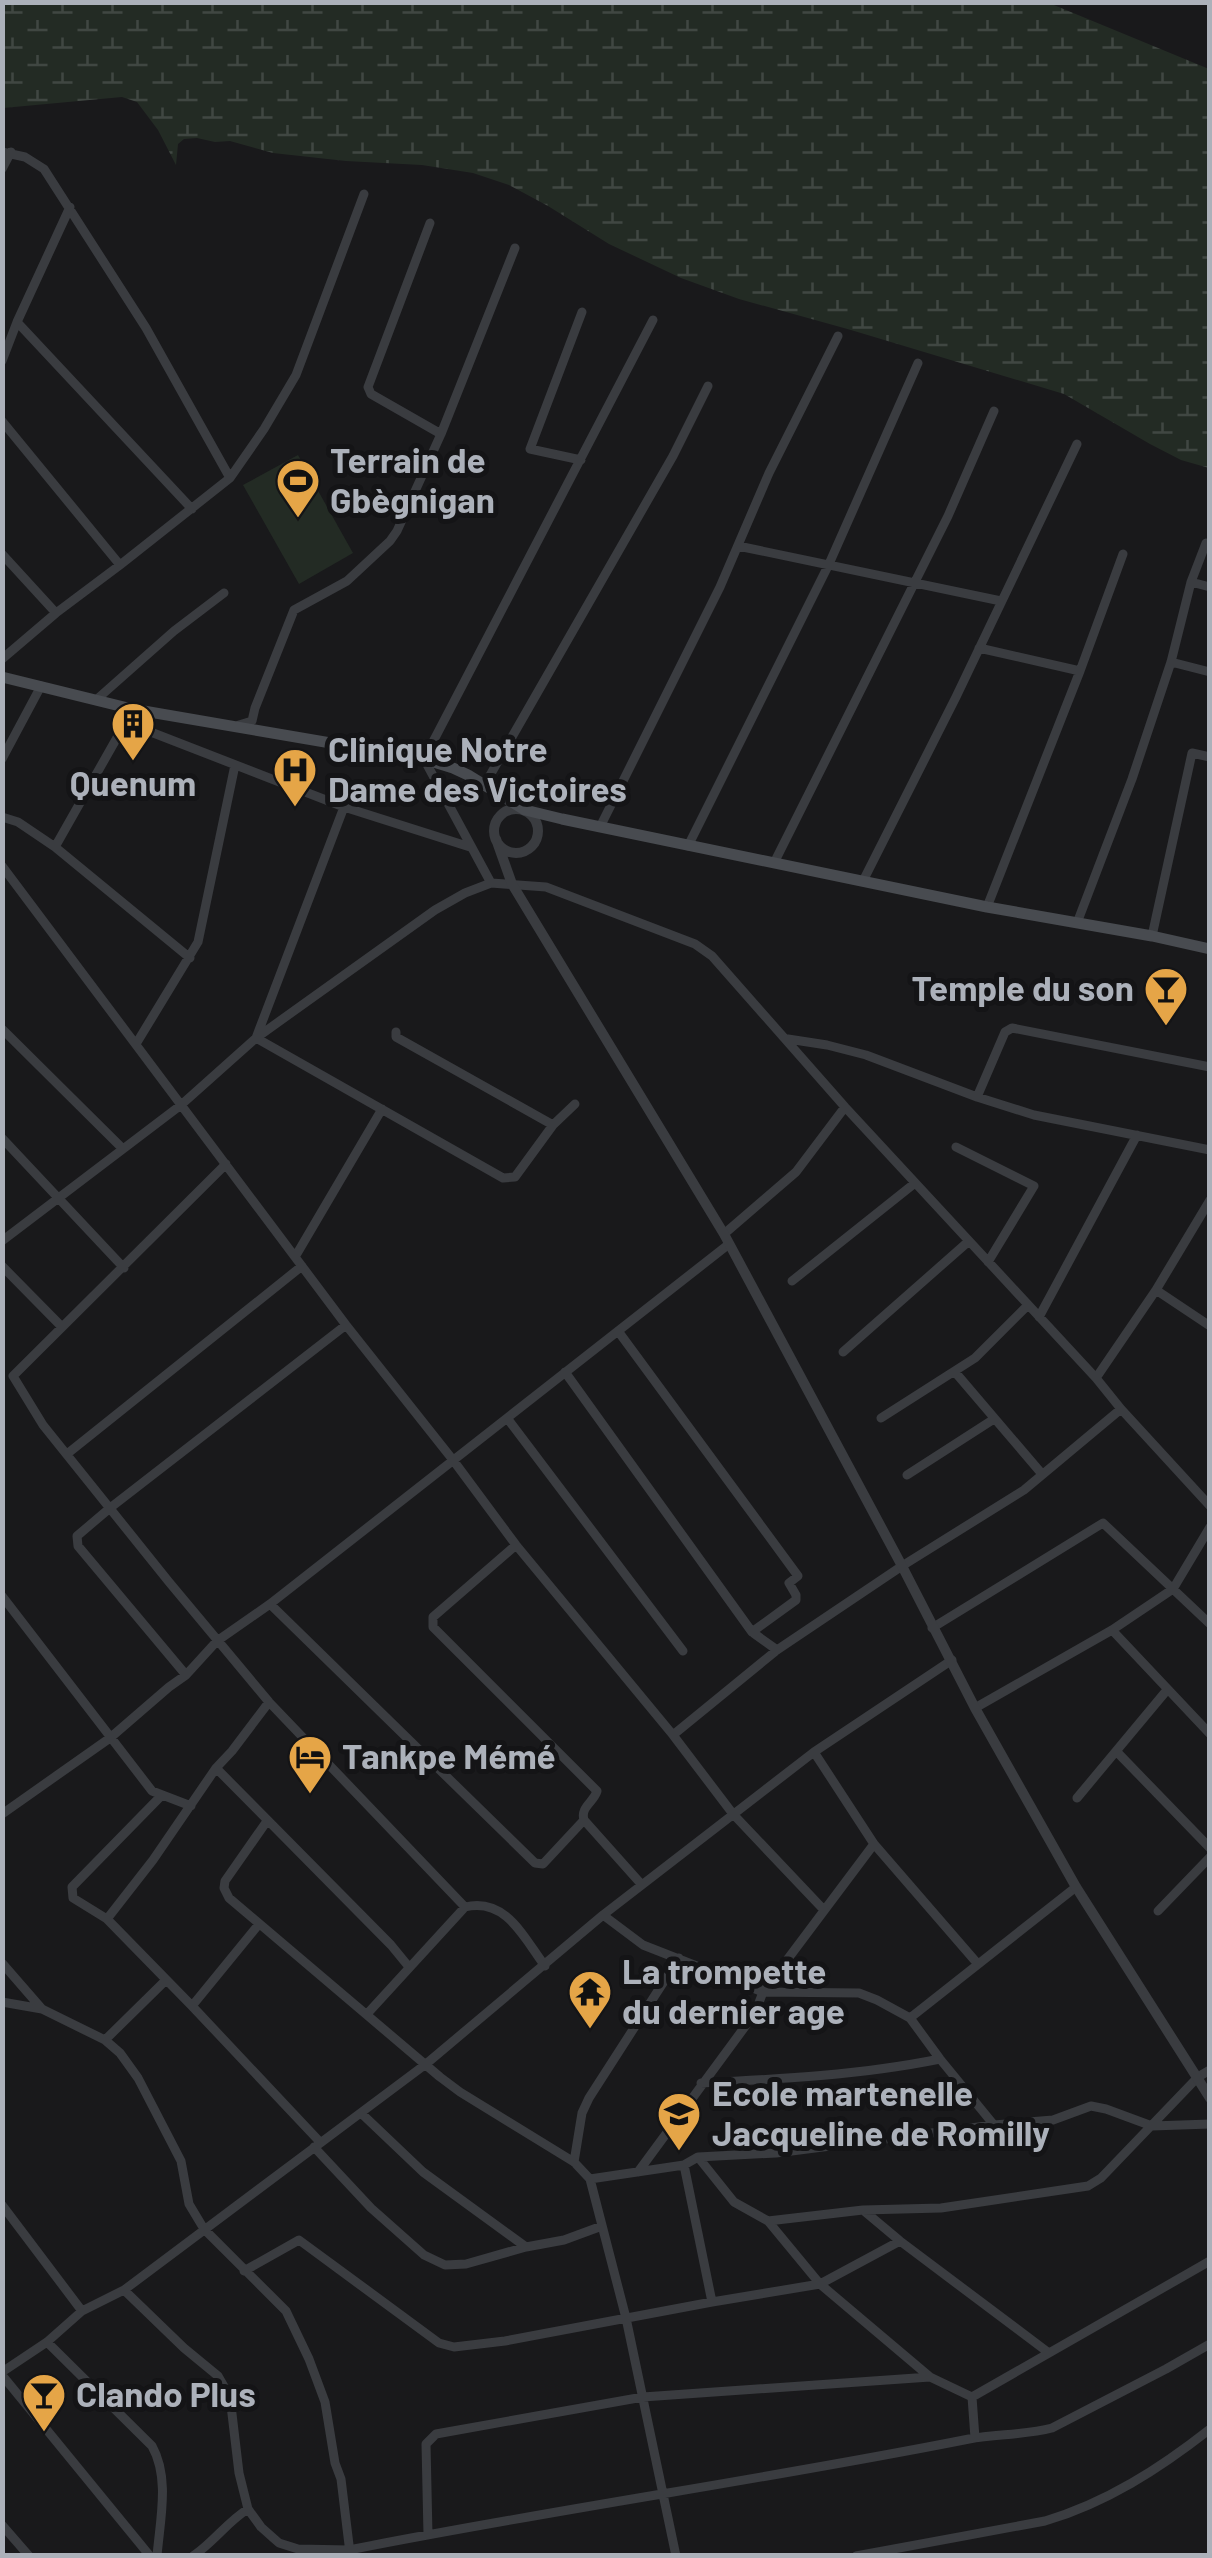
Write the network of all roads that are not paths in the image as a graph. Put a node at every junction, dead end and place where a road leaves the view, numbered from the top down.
1 (7, 152) edge
2 (2, 170) edge
3 (364, 194) dead end
4 (70, 207) junction
5 (430, 223) dead end
6 (515, 248) dead end
7 (582, 312) dead end
8 (653, 320) dead end
9 (17, 322) junction
10 (838, 336) dead end
11 (2, 361) edge
12 (918, 363) dead end
13 (708, 386) dead end
14 (994, 411) dead end
15 (2, 421) edge
16 (441, 434) junction
17 (1077, 444) dead end
18 (581, 460) junction
19 (230, 478) junction
20 (192, 509) junction
21 (1206, 543) dead end
22 (738, 546) junction
23 (2, 554) edge
24 (1123, 554) dead end
25 (829, 564) junction
26 (120, 566) junction
27 (1191, 582) junction
28 (914, 584) junction
29 (1210, 587) edge
30 (224, 593) dead end
31 (1002, 601) junction
32 (56, 613) junction
33 (979, 648) junction
34 (2, 659) edge
35 (1171, 662) junction
36 (1080, 670) junction
37 (1210, 672) edge
38 (2, 676) edge
39 (41, 686) junction
40 (96, 700) junction
41 (132, 709) junction
42 (126, 722) junction
43 (236, 726) junction
44 (1210, 758) edge
45 (424, 759) junction
46 (2, 760) edge
47 (234, 765) junction
48 (485, 784) junction
49 (344, 807) junction
50 (525, 810) junction
51 (2, 816) edge
52 (600, 828) junction
53 (496, 839) junction
54 (688, 846) junction
55 (55, 847) junction
56 (470, 847) junction
57 (774, 863) junction
58 (2, 866) edge
59 (862, 881) junction
60 (491, 883) junction
61 (512, 884) junction
62 (988, 906) junction
63 (1077, 922) junction
64 (1152, 936) junction
65 (1210, 949) edge
66 (190, 958) junction
67 (2, 1028) edge
68 (396, 1032) dead end
69 (256, 1038) junction
70 (786, 1039) junction
71 (136, 1044) junction
72 (1210, 1067) edge
73 (977, 1096) junction
74 (576, 1104) dead end
75 (182, 1105) junction
76 (846, 1107) junction
77 (382, 1109) junction
78 (554, 1124) junction
79 (1137, 1134) junction
80 (2, 1138) edge
81 (956, 1147) dead end
82 (123, 1149) junction
83 (1210, 1150) edge
84 (226, 1164) junction
85 (915, 1183) junction
86 (60, 1198) junction
87 (1210, 1200) edge
88 (726, 1239) junction
89 (2, 1240) edge
90 (969, 1242) junction
91 (295, 1256) junction
92 (988, 1262) junction
93 (2, 1266) edge
94 (302, 1266) junction
95 (124, 1268) junction
96 (792, 1280) dead end
97 (1156, 1290) junction
98 (1028, 1306) junction
99 (1038, 1317) junction
100 (346, 1325) junction
101 (1210, 1326) edge
102 (62, 1327) junction
103 (618, 1330) junction
104 (843, 1352) dead end
105 (2, 1366) edge
106 (564, 1372) junction
107 (955, 1372) junction
108 (13, 1376) junction
109 (1096, 1378) junction
110 (1121, 1409) junction
111 (506, 1418) junction
112 (881, 1418) dead end
113 (994, 1419) junction
114 (68, 1454) junction
115 (453, 1460) junction
116 (1042, 1474) junction
117 (907, 1475) dead end
118 (1210, 1506) edge
119 (110, 1508) junction
120 (1210, 1527) edge
121 (516, 1545) junction
122 (902, 1566) junction
123 (1173, 1589) junction
124 (2, 1596) edge
125 (270, 1604) junction
126 (1210, 1624) edge
127 (932, 1628) junction
128 (1112, 1630) junction
129 (752, 1632) junction
130 (218, 1641) junction
131 (777, 1650) junction
132 (683, 1651) dead end
133 (952, 1660) junction
134 (186, 1676) junction
135 (1167, 1690) junction
136 (269, 1702) junction
137 (975, 1708) junction
138 (1210, 1734) edge
139 (673, 1735) junction
140 (110, 1738) junction
141 (1116, 1751) junction
142 (814, 1752) junction
143 (216, 1768) junction
144 (161, 1796) junction
145 (1077, 1798) dead end
146 (190, 1806) junction
147 (2, 1814) edge
148 (734, 1814) junction
149 (584, 1820) junction
150 (267, 1821) junction
151 (874, 1844) junction
152 (1210, 1848) edge
153 (1210, 1856) edge
154 (642, 1885) junction
155 (1076, 1886) junction
156 (465, 1907) junction
157 (824, 1910) junction
158 (1158, 1911) dead end
159 (603, 1915) junction
160 (107, 1920) junction
161 (259, 1924) junction
162 (679, 1958) junction
163 (2, 1963) edge
164 (978, 1963) junction
165 (545, 1966) junction
166 (408, 1967) junction
167 (166, 1980) junction
168 (763, 1992) junction
169 (2, 2002) edge
170 (192, 2006) junction
171 (42, 2010) junction
172 (366, 2014) junction
173 (910, 2018) junction
174 (105, 2040) junction
175 (940, 2059) junction
176 (426, 2064) junction
177 (1210, 2070) edge
178 (1198, 2077) junction
179 (701, 2083) junction
180 (1210, 2098) edge
181 (360, 2114) junction
182 (1210, 2124) edge
183 (994, 2125) junction
184 (1152, 2126) junction
185 (317, 2144) junction
186 (698, 2157) junction
187 (574, 2162) junction
188 (684, 2165) junction
189 (638, 2172) junction
190 (590, 2179) junction
191 (2, 2205) edge
192 (863, 2210) junction
193 (768, 2221) junction
194 (602, 2226) junction
195 (204, 2230) junction
196 (900, 2241) junction
197 (526, 2247) junction
198 (1210, 2261) edge
199 (244, 2271) junction
200 (820, 2284) junction
201 (124, 2290) junction
202 (712, 2302) junction
203 (82, 2312) junction
204 (626, 2318) junction
205 (48, 2342) junction
206 (1210, 2344) edge
207 (1050, 2353) junction
208 (2, 2373) edge
209 (930, 2376) junction
210 (643, 2397) junction
211 (972, 2397) junction
212 (1210, 2429) edge
213 (975, 2438) junction
214 (663, 2494) junction
215 (248, 2509) junction
216 (2, 2525) edge
217 (428, 2534) junction
218 (350, 2553) edge
219 (29, 2556) edge
220 (154, 2556) edge
221 (193, 2556) edge
222 (676, 2556) edge
223 (856, 2556) edge

1 - 2 street
1 - 4 street
3 - 19 street
4 - 9 street
4 - 19 street
5 - 16 street
6 - 16 street
7 - 18 street
8 - 18 street
9 - 11 street
9 - 20 street
10 - 22 street
12 - 25 street
13 - 48 street
14 - 28 street
15 - 26 street
16 - 43 street
17 - 31 street
18 - 45 street
19 - 20 street
20 - 26 street
21 - 27 street
22 - 25 street
22 - 52 street
23 - 32 street
24 - 36 street
25 - 28 street
25 - 54 street
26 - 32 street
27 - 29 street
27 - 35 street
28 - 31 street
28 - 57 street
30 - 40 street
31 - 33 street
32 - 34 street
33 - 36 street
33 - 59 street
35 - 37 street
35 - 63 street
36 - 62 street
38 - 39 main road
39 - 40 main road
39 - 46 street
40 - 41 main road
41 - 42 street
41 - 43 main road
42 - 47 street
42 - 55 street
43 - 45 main road
44 - 64 street
45 - 48 main road
45 - 56 street
47 - 49 street
47 - 66 street
48 - 50 main road
49 - 56 street
49 - 69 street
50 - 52 main road
50 - 53 street
50 - 53 street
51 - 55 street
52 - 54 main road
53 - 61 street
54 - 57 main road
55 - 66 street
56 - 60 street
57 - 59 main road
58 - 71 street
59 - 62 main road
60 - 61 street
60 - 69 street
61 - 70 street
61 - 88 street
62 - 63 main road
63 - 64 main road
64 - 65 main road
66 - 71 street
67 - 82 street
68 - 78 street
69 - 75 street
69 - 77 street
70 - 73 street
70 - 76 street
71 - 75 street
72 - 73 street
73 - 79 street
74 - 78 street
75 - 82 street
75 - 84 street
76 - 85 street
76 - 88 street
77 - 78 street
77 - 91 street
79 - 83 street
79 - 99 street
80 - 86 street
81 - 92 street
82 - 86 street
84 - 91 street
84 - 95 street
85 - 90 street
85 - 96 street
86 - 89 street
86 - 95 street
87 - 97 street
88 - 103 street
88 - 122 street
90 - 92 street
90 - 104 street
91 - 94 street
92 - 98 street
93 - 102 street
94 - 100 street
94 - 114 street
95 - 102 street
97 - 101 street
97 - 109 street
98 - 99 street
98 - 107 street
99 - 109 street
100 - 115 street
100 - 119 street
102 - 108 street
103 - 106 street
103 - 129 street
105 - 108 street
106 - 111 street
106 - 129 street
107 - 112 street
107 - 113 street
108 - 114 street
109 - 110 street
110 - 116 street
110 - 118 street
111 - 115 street
111 - 132 street
113 - 116 street
113 - 117 street
114 - 119 street
115 - 121 street
115 - 125 street
116 - 122 street
119 - 130 street
119 - 134 street
120 - 123 street
121 - 139 street
121 - 149 street
122 - 127 street
122 - 131 street
123 - 126 street
123 - 127 street
123 - 128 street
124 - 140 street
125 - 130 street
125 - 149 street
127 - 133 street
128 - 135 street
128 - 137 street
129 - 131 street
130 - 134 street
130 - 136 street
131 - 139 street
133 - 137 street
133 - 142 street
134 - 140 street
135 - 138 street
135 - 141 street
136 - 143 street
136 - 156 street
137 - 155 street
139 - 148 street
140 - 144 street
140 - 147 street
141 - 145 street
141 - 152 street
142 - 148 street
142 - 151 street
143 - 146 street
143 - 150 street
144 - 146 street
144 - 160 street
146 - 160 street
148 - 154 street
148 - 157 street
149 - 154 street
150 - 161 street
150 - 166 street
151 - 157 street
151 - 164 street
153 - 158 street
154 - 159 street
155 - 164 street
155 - 178 street
156 - 165 street
156 - 166 street
157 - 168 street
159 - 162 street
159 - 165 street
160 - 167 street
161 - 170 street
161 - 172 street
162 - 168 street
162 - 187 street
163 - 171 street
164 - 173 street
165 - 176 street
166 - 172 street
167 - 170 street
167 - 174 street
168 - 173 street
168 - 179 street
169 - 171 street
170 - 185 street
171 - 174 street
172 - 176 street
173 - 175 street
174 - 195 street
175 - 179 street
175 - 183 street
176 - 181 street
176 - 187 street
177 - 178 street
178 - 180 street
178 - 184 street
179 - 189 street
181 - 185 street
181 - 197 street
182 - 184 street
183 - 184 street
183 - 186 street
184 - 192 street
185 - 195 street
185 - 197 street
186 - 188 street
186 - 193 street
187 - 190 street
188 - 189 street
188 - 202 street
189 - 190 street
190 - 194 street
191 - 203 street
192 - 193 street
192 - 196 street
193 - 200 street
194 - 197 street
194 - 204 street
195 - 199 street
195 - 201 street
196 - 200 street
196 - 207 street
198 - 207 street
199 - 204 street
199 - 218 street
200 - 202 street
200 - 209 street
201 - 203 street
201 - 215 street
202 - 204 street
203 - 205 street
204 - 210 street
205 - 208 street
205 - 220 street
206 - 213 street
207 - 211 street
208 - 220 street
209 - 210 street
209 - 211 street
210 - 214 street
210 - 217 street
211 - 213 street
212 - 223 street
213 - 214 street
214 - 217 street
214 - 222 street
215 - 218 street
215 - 221 street
216 - 219 street
217 - 218 street

